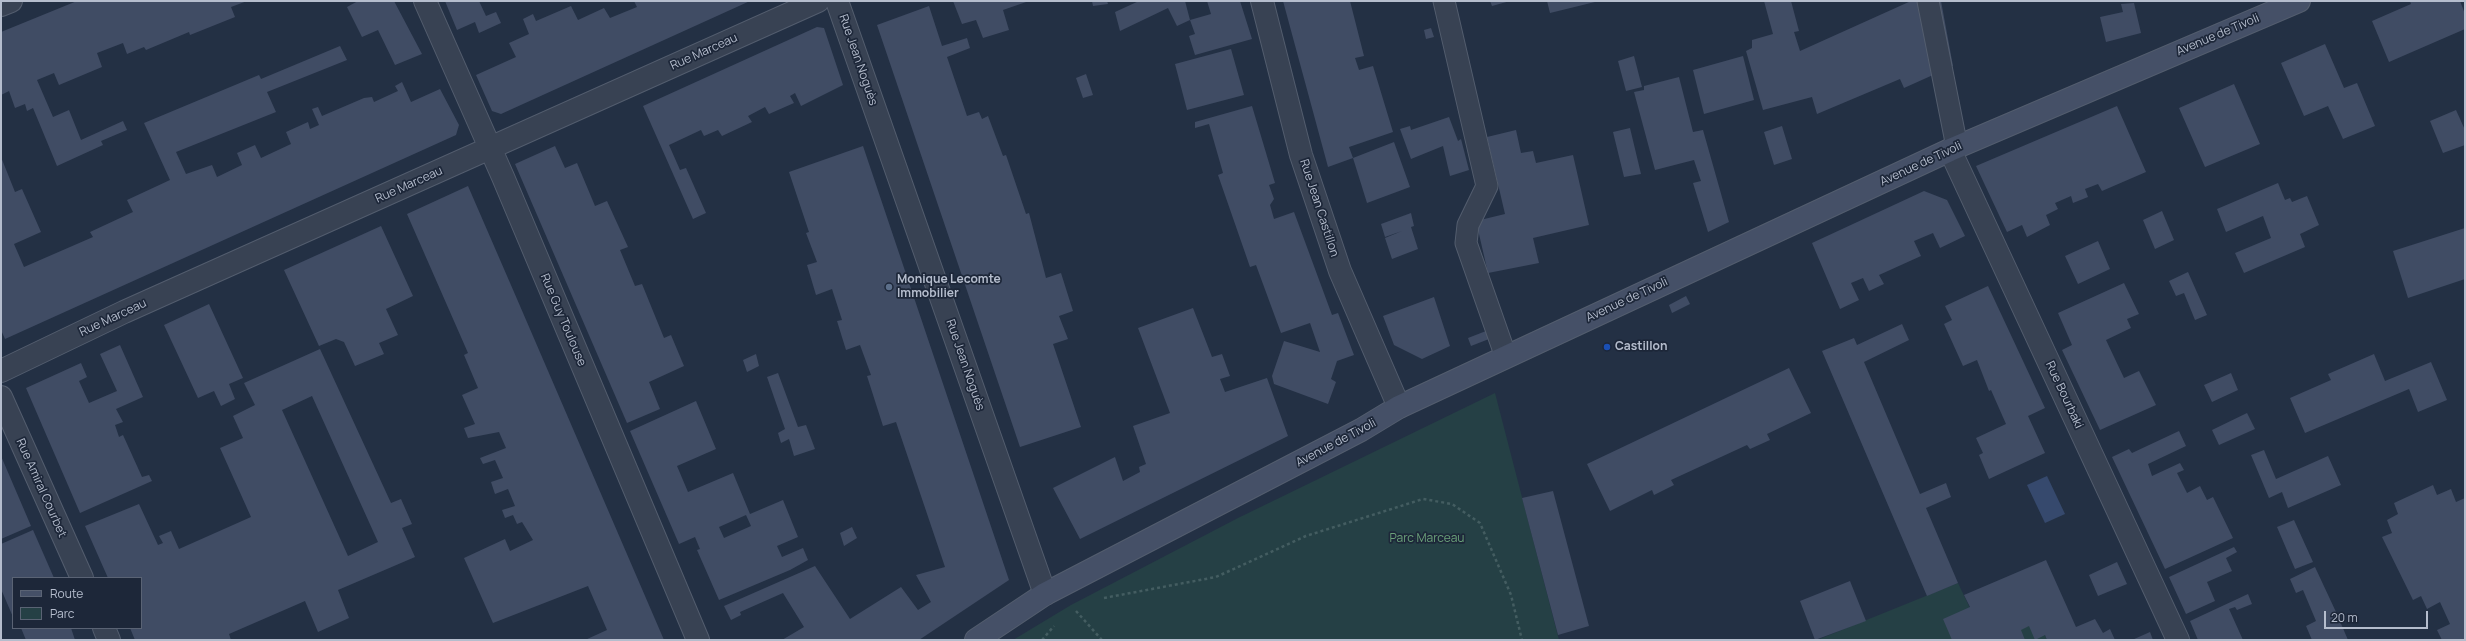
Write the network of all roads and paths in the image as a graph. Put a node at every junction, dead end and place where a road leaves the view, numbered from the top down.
1 (11, 1) edge
2 (425, 1) edge
3 (818, 1) edge
4 (837, 1) edge
5 (1262, 1) edge
6 (1444, 1) edge
7 (1928, 1) edge
8 (2299, 1) edge
9 (1, 5) edge
10 (490, 148) junction
11 (1954, 148) junction
12 (1506, 357) junction
13 (1, 371) edge
14 (1, 397) edge
15 (1399, 408) junction
16 (82, 577) edge
17 (1045, 594) junction
18 (1101, 599) dead end
19 (1071, 605) dead end
20 (1056, 622) dead end
21 (104, 629) edge
22 (109, 640) edge
23 (698, 640) edge
24 (976, 640) edge
25 (1042, 640) edge
26 (1102, 640) edge
27 (1522, 640) edge
28 (2178, 640) edge

1 - 9 street
2 - 10 street, Rue Guy Toulouse
3 - 10 street, Rue Marceau
4 - 17 street, Rue Jean Noguès
5 - 15 street, Rue Jean Castillon
6 - 12 lane
7 - 11 lane
8 - 11 street, Avenue de Tivoli
10 - 13 street, Rue Marceau
10 - 23 street, Rue Guy Toulouse
11 - 12 street, Avenue de Tivoli
11 - 28 street, Rue Bourbaki
12 - 15 street, Avenue de Tivoli
14 - 16 street, Rue Amiral Courbet
15 - 17 street, Avenue de Tivoli
17 - 24 street, Avenue de Tivoli
18 - 27 path
19 - 26 path
20 - 25 path
21 - 22 street

